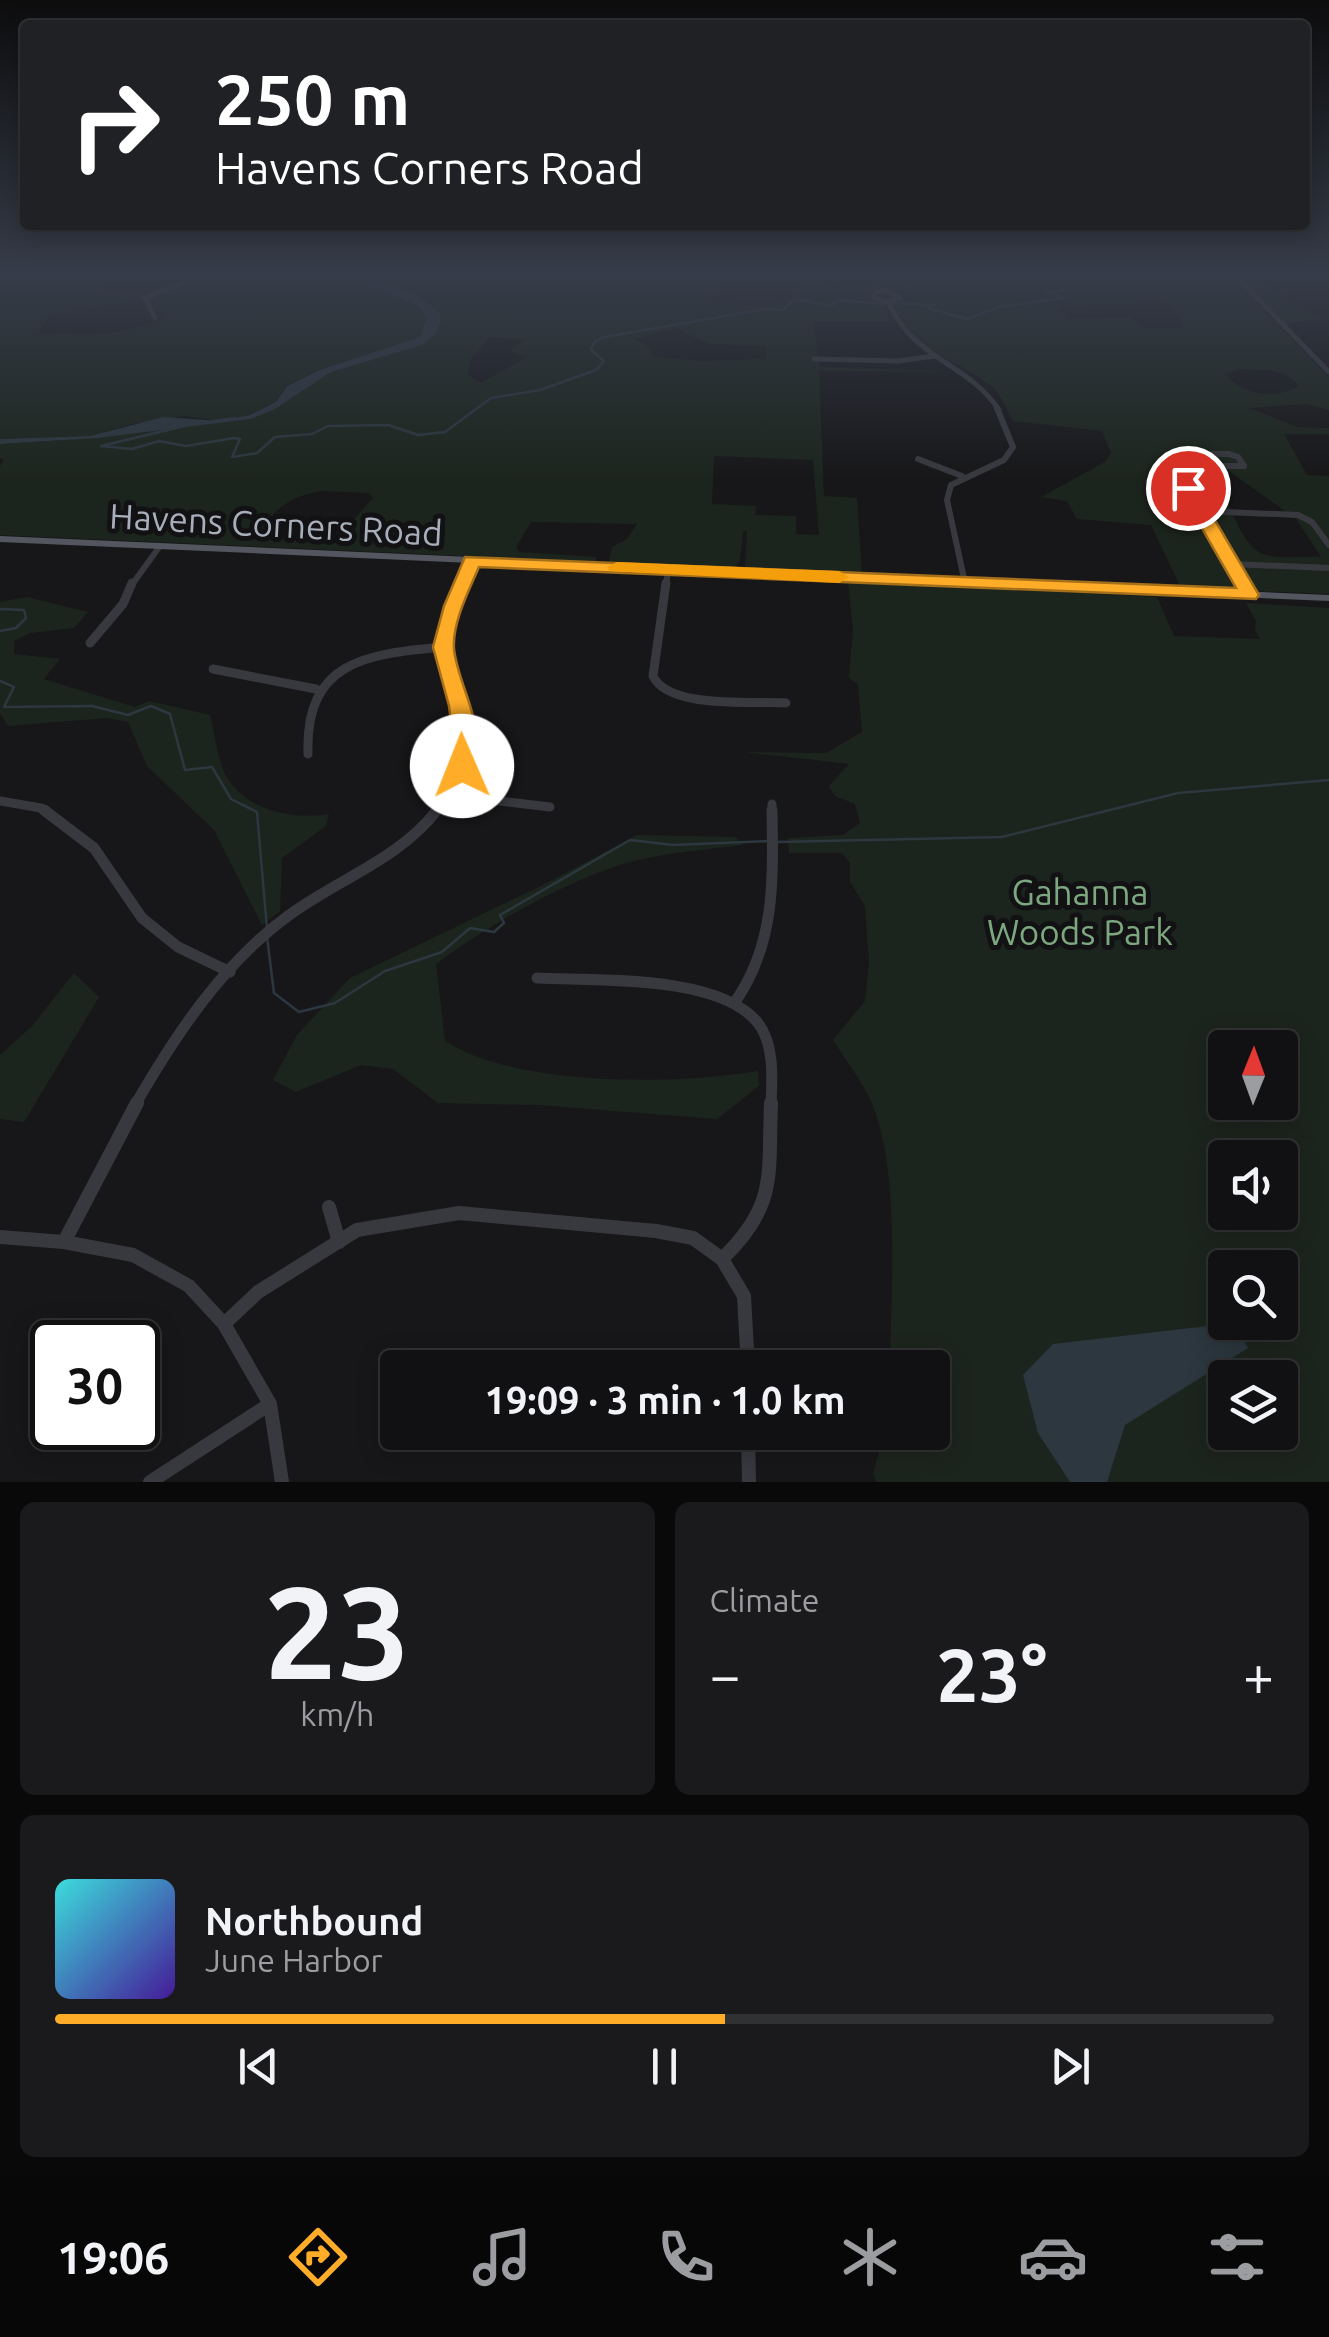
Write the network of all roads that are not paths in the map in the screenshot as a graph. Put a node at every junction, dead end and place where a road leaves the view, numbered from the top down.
1 (917, 342) edge
2 (1300, 342) edge
3 (935, 356) junction
4 (814, 359) dead end
5 (1329, 372) edge
6 (918, 459) dead end
7 (1174, 466) junction
8 (962, 476) junction
9 (1200, 511) junction
10 (0, 538) edge
11 (1329, 545) edge
12 (160, 546) junction
13 (472, 561) junction
14 (1232, 564) junction
15 (1329, 568) edge
16 (668, 570) junction
17 (965, 582) junction
18 (1249, 595) junction
19 (1329, 598) edge
20 (90, 643) dead end
21 (444, 647) junction
22 (212, 669) dead end
23 (316, 689) junction
24 (786, 704) dead end
25 (308, 754) dead end
26 (448, 795) junction
27 (0, 801) edge
28 (772, 804) dead end
29 (550, 807) dead end
30 (230, 972) junction
31 (537, 978) dead end
32 (736, 1002) junction
33 (329, 1207) dead end
34 (0, 1236) edge
35 (64, 1242) junction
36 (338, 1242) junction
37 (722, 1259) junction
38 (224, 1324) junction
39 (747, 1350) edge
40 (270, 1404) junction
41 (748, 1450) edge
42 (150, 1482) edge
43 (282, 1482) edge
44 (748, 1482) edge

1 - 3 street
2 - 5 street
3 - 4 street
3 - 8 street
6 - 8 street
7 - 7 street
7 - 9 street
8 - 17 street
9 - 11 street
9 - 14 street
10 - 12 main road, Havens Corners Road
12 - 13 main road, Havens Corners Road
12 - 20 street
13 - 16 main road, Havens Corners Road
13 - 21 street
14 - 15 street
14 - 18 street
16 - 17 main road, Havens Corners Road
16 - 24 street
17 - 18 main road, Havens Corners Road
18 - 19 main road, Havens Corners Road
21 - 23 street
21 - 26 street
22 - 23 street
23 - 25 street
26 - 29 street
26 - 30 street
27 - 30 street
28 - 32 street
30 - 35 street
31 - 32 street
32 - 37 street
33 - 36 street
34 - 35 street
35 - 38 street
36 - 37 street
36 - 38 street
37 - 39 street
38 - 40 street
40 - 42 street
40 - 43 street
41 - 44 street

